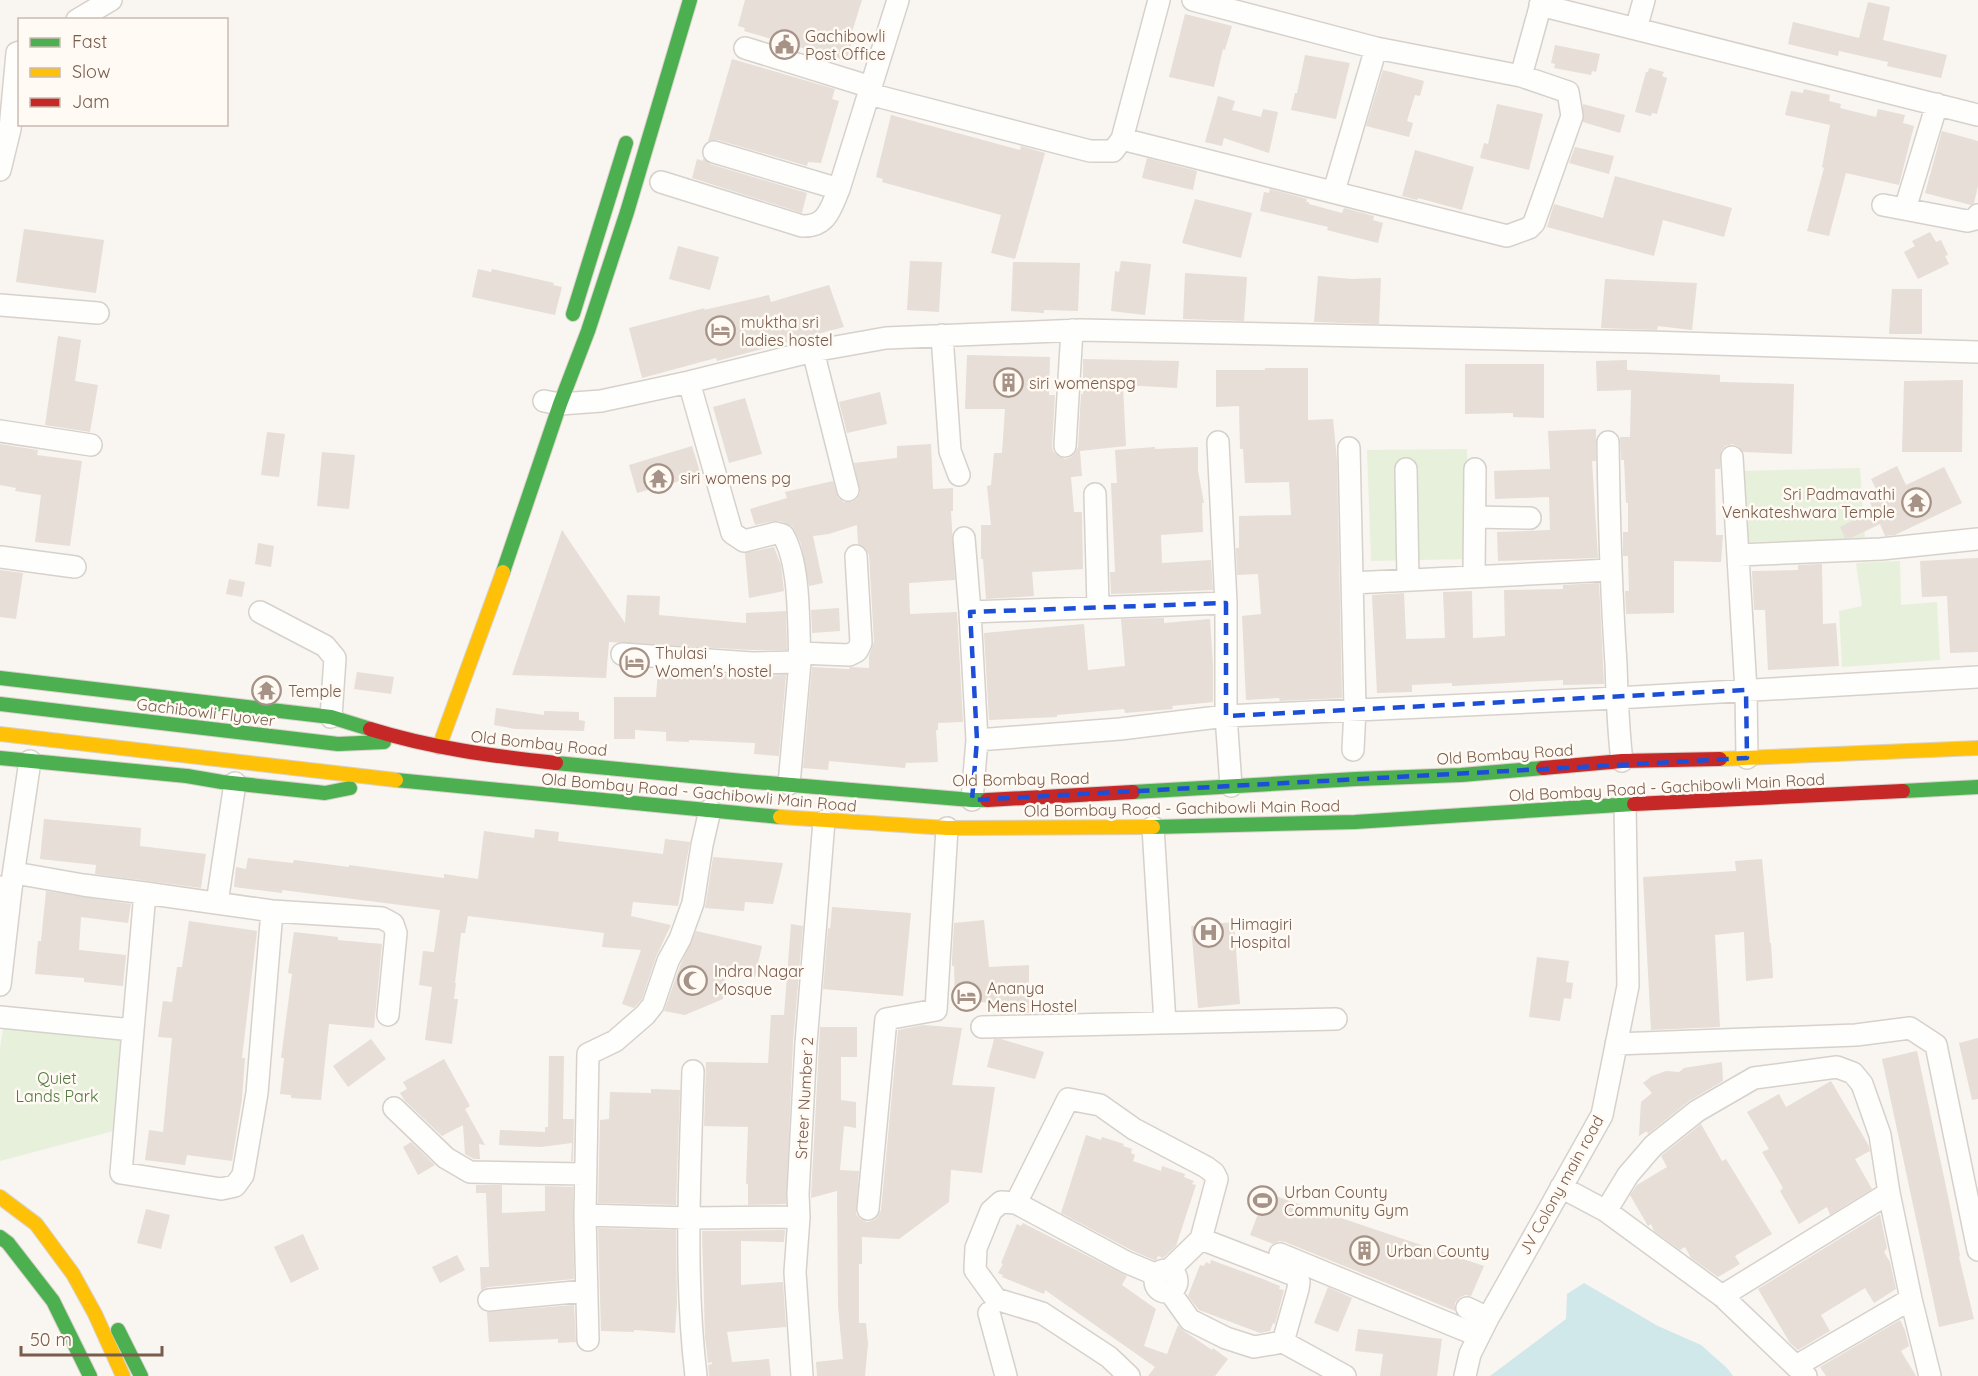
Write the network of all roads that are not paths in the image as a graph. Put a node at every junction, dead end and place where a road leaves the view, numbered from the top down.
1 (111, 0) edge
2 (690, 0) edge
3 (898, 0) edge
4 (1159, 0) edge
5 (1193, 0) edge
6 (1644, 0) edge
7 (1541, 3) edge
8 (80, 18) edge
9 (1636, 29) junction
10 (745, 48) dead end
11 (1376, 48) junction
12 (18, 53) edge
13 (1521, 76) junction
14 (870, 90) junction
15 (1937, 104) junction
16 (1978, 115) edge
17 (631, 124) dead end
18 (1122, 139) junction
19 (714, 152) dead end
20 (0, 170) edge
21 (661, 182) dead end
22 (839, 189) junction
23 (1334, 191) junction
24 (1883, 205) dead end
25 (1905, 209) junction
26 (1978, 215) edge
27 (0, 304) edge
28 (98, 313) dead end
29 (568, 330) dead end
30 (1072, 330) junction
31 (942, 335) junction
32 (813, 351) junction
33 (1978, 351) edge
34 (689, 382) junction
35 (548, 402) junction
36 (0, 431) edge
37 (1218, 442) dead end
38 (1608, 442) dead end
39 (91, 445) dead end
40 (1065, 446) dead end
41 (1349, 448) dead end
42 (1732, 457) dead end
43 (1406, 469) dead end
44 (1475, 469) dead end
45 (959, 475) dead end
46 (848, 490) dead end
47 (1095, 494) dead end
48 (1475, 518) junction
49 (1530, 518) dead end
50 (964, 538) dead end
51 (1978, 539) edge
52 (1738, 555) junction
53 (856, 556) dead end
54 (0, 557) edge
55 (75, 567) dead end
56 (1610, 570) junction
57 (1474, 576) junction
58 (1408, 580) junction
59 (1352, 584) junction
60 (1226, 603) junction
61 (1098, 606) junction
62 (260, 612) dead end
63 (970, 612) junction
64 (622, 654) dead end
65 (799, 657) junction
66 (454, 658) dead end
67 (471, 663) junction
68 (1978, 677) edge
69 (0, 678) edge
70 (1746, 690) junction
71 (1617, 698) junction
72 (0, 704) edge
73 (1355, 709) junction
74 (1226, 716) junction
75 (332, 717) junction
76 (448, 725) junction
77 (0, 734) edge
78 (408, 741) junction
79 (977, 741) junction
80 (422, 744) junction
81 (439, 747) junction
82 (1978, 748) edge
83 (1353, 750) dead end
84 (1747, 758) junction
85 (0, 759) edge
86 (30, 761) junction
87 (1622, 761) junction
88 (388, 779) junction
89 (235, 783) junction
90 (789, 784) junction
91 (1231, 786) junction
92 (1978, 787) edge
93 (972, 800) junction
94 (1625, 804) junction
95 (710, 810) junction
96 (824, 821) junction
97 (1153, 827) junction
98 (947, 828) junction
99 (9, 883) edge
100 (145, 893) junction
101 (216, 903) junction
102 (272, 910) junction
103 (0, 985) edge
104 (388, 1015) dead end
105 (0, 1017) edge
106 (1336, 1019) dead end
107 (1165, 1023) junction
108 (982, 1027) dead end
109 (133, 1030) junction
110 (1616, 1044) junction
111 (693, 1071) dead end
112 (394, 1108) dead end
113 (585, 1174) junction
114 (0, 1181) edge
115 (1560, 1188) junction
116 (1888, 1193) junction
117 (0, 1197) edge
118 (1016, 1203) junction
119 (868, 1209) dead end
120 (1606, 1211) junction
121 (585, 1215) junction
122 (799, 1217) junction
123 (689, 1218) junction
124 (4, 1232) edge
125 (1201, 1239) junction
126 (1260, 1246) dead end
127 (31, 1250) dead end
128 (1978, 1250) edge
129 (1165, 1279) junction
130 (585, 1291) junction
131 (1722, 1296) junction
132 (1911, 1299) junction
133 (489, 1300) dead end
134 (1467, 1308) dead end
135 (989, 1313) dead end
136 (1476, 1328) junction
137 (588, 1340) dead end
138 (1283, 1342) junction
139 (1801, 1371) edge
140 (90, 1376) edge
141 (123, 1376) edge
142 (141, 1376) edge
143 (696, 1376) edge
144 (802, 1376) edge
145 (1006, 1376) edge
146 (1129, 1376) edge
147 (1345, 1376) edge
148 (1464, 1376) edge
149 (1930, 1376) edge

1 - 8 street
2 - 35 main road
3 - 14 street
4 - 18 street
5 - 11 street
6 - 9 street
7 - 9 street
7 - 13 street
9 - 15 street
10 - 14 street
11 - 13 street
11 - 23 street
12 - 20 street
13 - 23 street
14 - 18 street
14 - 22 street
15 - 16 street
15 - 25 street
17 - 29 main road
18 - 23 street
19 - 22 street
21 - 22 street
24 - 25 street
25 - 26 street
27 - 28 street
30 - 31 street
30 - 33 street
30 - 40 street
31 - 32 street
31 - 45 street
32 - 34 street
32 - 46 street
34 - 35 street
34 - 65 street
35 - 67 main road
36 - 39 street
37 - 60 street
38 - 56 street
41 - 59 street
42 - 52 street
43 - 58 street
44 - 48 street
47 - 61 street
48 - 49 street
48 - 57 street
50 - 63 street
51 - 52 street
52 - 70 street
53 - 65 street
54 - 55 street
56 - 57 street
56 - 71 street
57 - 58 street
58 - 59 street
59 - 73 street
60 - 61 street
60 - 74 street
61 - 63 street
62 - 75 street
63 - 79 street
64 - 65 street
65 - 90 street
66 - 67 main road
67 - 76 main road
68 - 70 street
69 - 75 main road, Old Bombay Road
70 - 71 street
70 - 84 street
71 - 73 street
71 - 87 street
72 - 78 main road, Gachibowli Flyover
73 - 74 street
73 - 83 street
74 - 79 street
74 - 91 street
75 - 78 main road, Old Bombay Road
76 - 80 main road
76 - 81 main road
77 - 88 main road
78 - 80 main road, Old Bombay Road
79 - 93 street
80 - 81 main road, Old Bombay Road
81 - 90 main road, Old Bombay Road
82 - 84 main road, Old Bombay Road
84 - 87 main road, Old Bombay Road
85 - 86 main road
86 - 89 main road
86 - 99 street
87 - 91 main road, Old Bombay Road
88 - 89 main road
88 - 95 main road, Old Bombay Road - Gachibowli Main Road
89 - 101 street
90 - 93 main road, Old Bombay Road
91 - 93 main road, Old Bombay Road
92 - 94 main road, Old Bombay Road - Gachibowli Main Road
94 - 97 main road, Old Bombay Road - Gachibowli Main Road
94 - 110 street, JV Colony main road
95 - 96 main road, Old Bombay Road - Gachibowli Main Road
95 - 113 street
96 - 98 main road, Old Bombay Road - Gachibowli Main Road
96 - 122 street, Srteer Number 2
97 - 98 main road, Old Bombay Road - Gachibowli Main Road
97 - 107 street
98 - 119 street
99 - 100 street
99 - 103 street
100 - 101 street
100 - 109 street
101 - 102 street
102 - 104 street
102 - 109 street
105 - 109 street
106 - 107 street
107 - 108 street
110 - 115 street, JV Colony main road
110 - 128 street
111 - 123 street
112 - 113 street
113 - 121 street
114 - 142 main road
115 - 120 street
115 - 136 street, JV Colony main road
116 - 120 street
116 - 131 street
116 - 132 street
117 - 141 main road
118 - 125 street
118 - 129 street
118 - 146 street
120 - 131 street
121 - 123 street
121 - 130 street
122 - 123 street
122 - 144 street, Srteer Number 2
123 - 143 street
124 - 127 main road
124 - 140 main road
125 - 129 street
125 - 138 street
126 - 136 street
129 - 138 street
130 - 133 street
130 - 137 street
131 - 139 street
132 - 139 street
132 - 149 street
134 - 136 street
135 - 145 street
136 - 148 street, JV Colony main road
138 - 147 street

